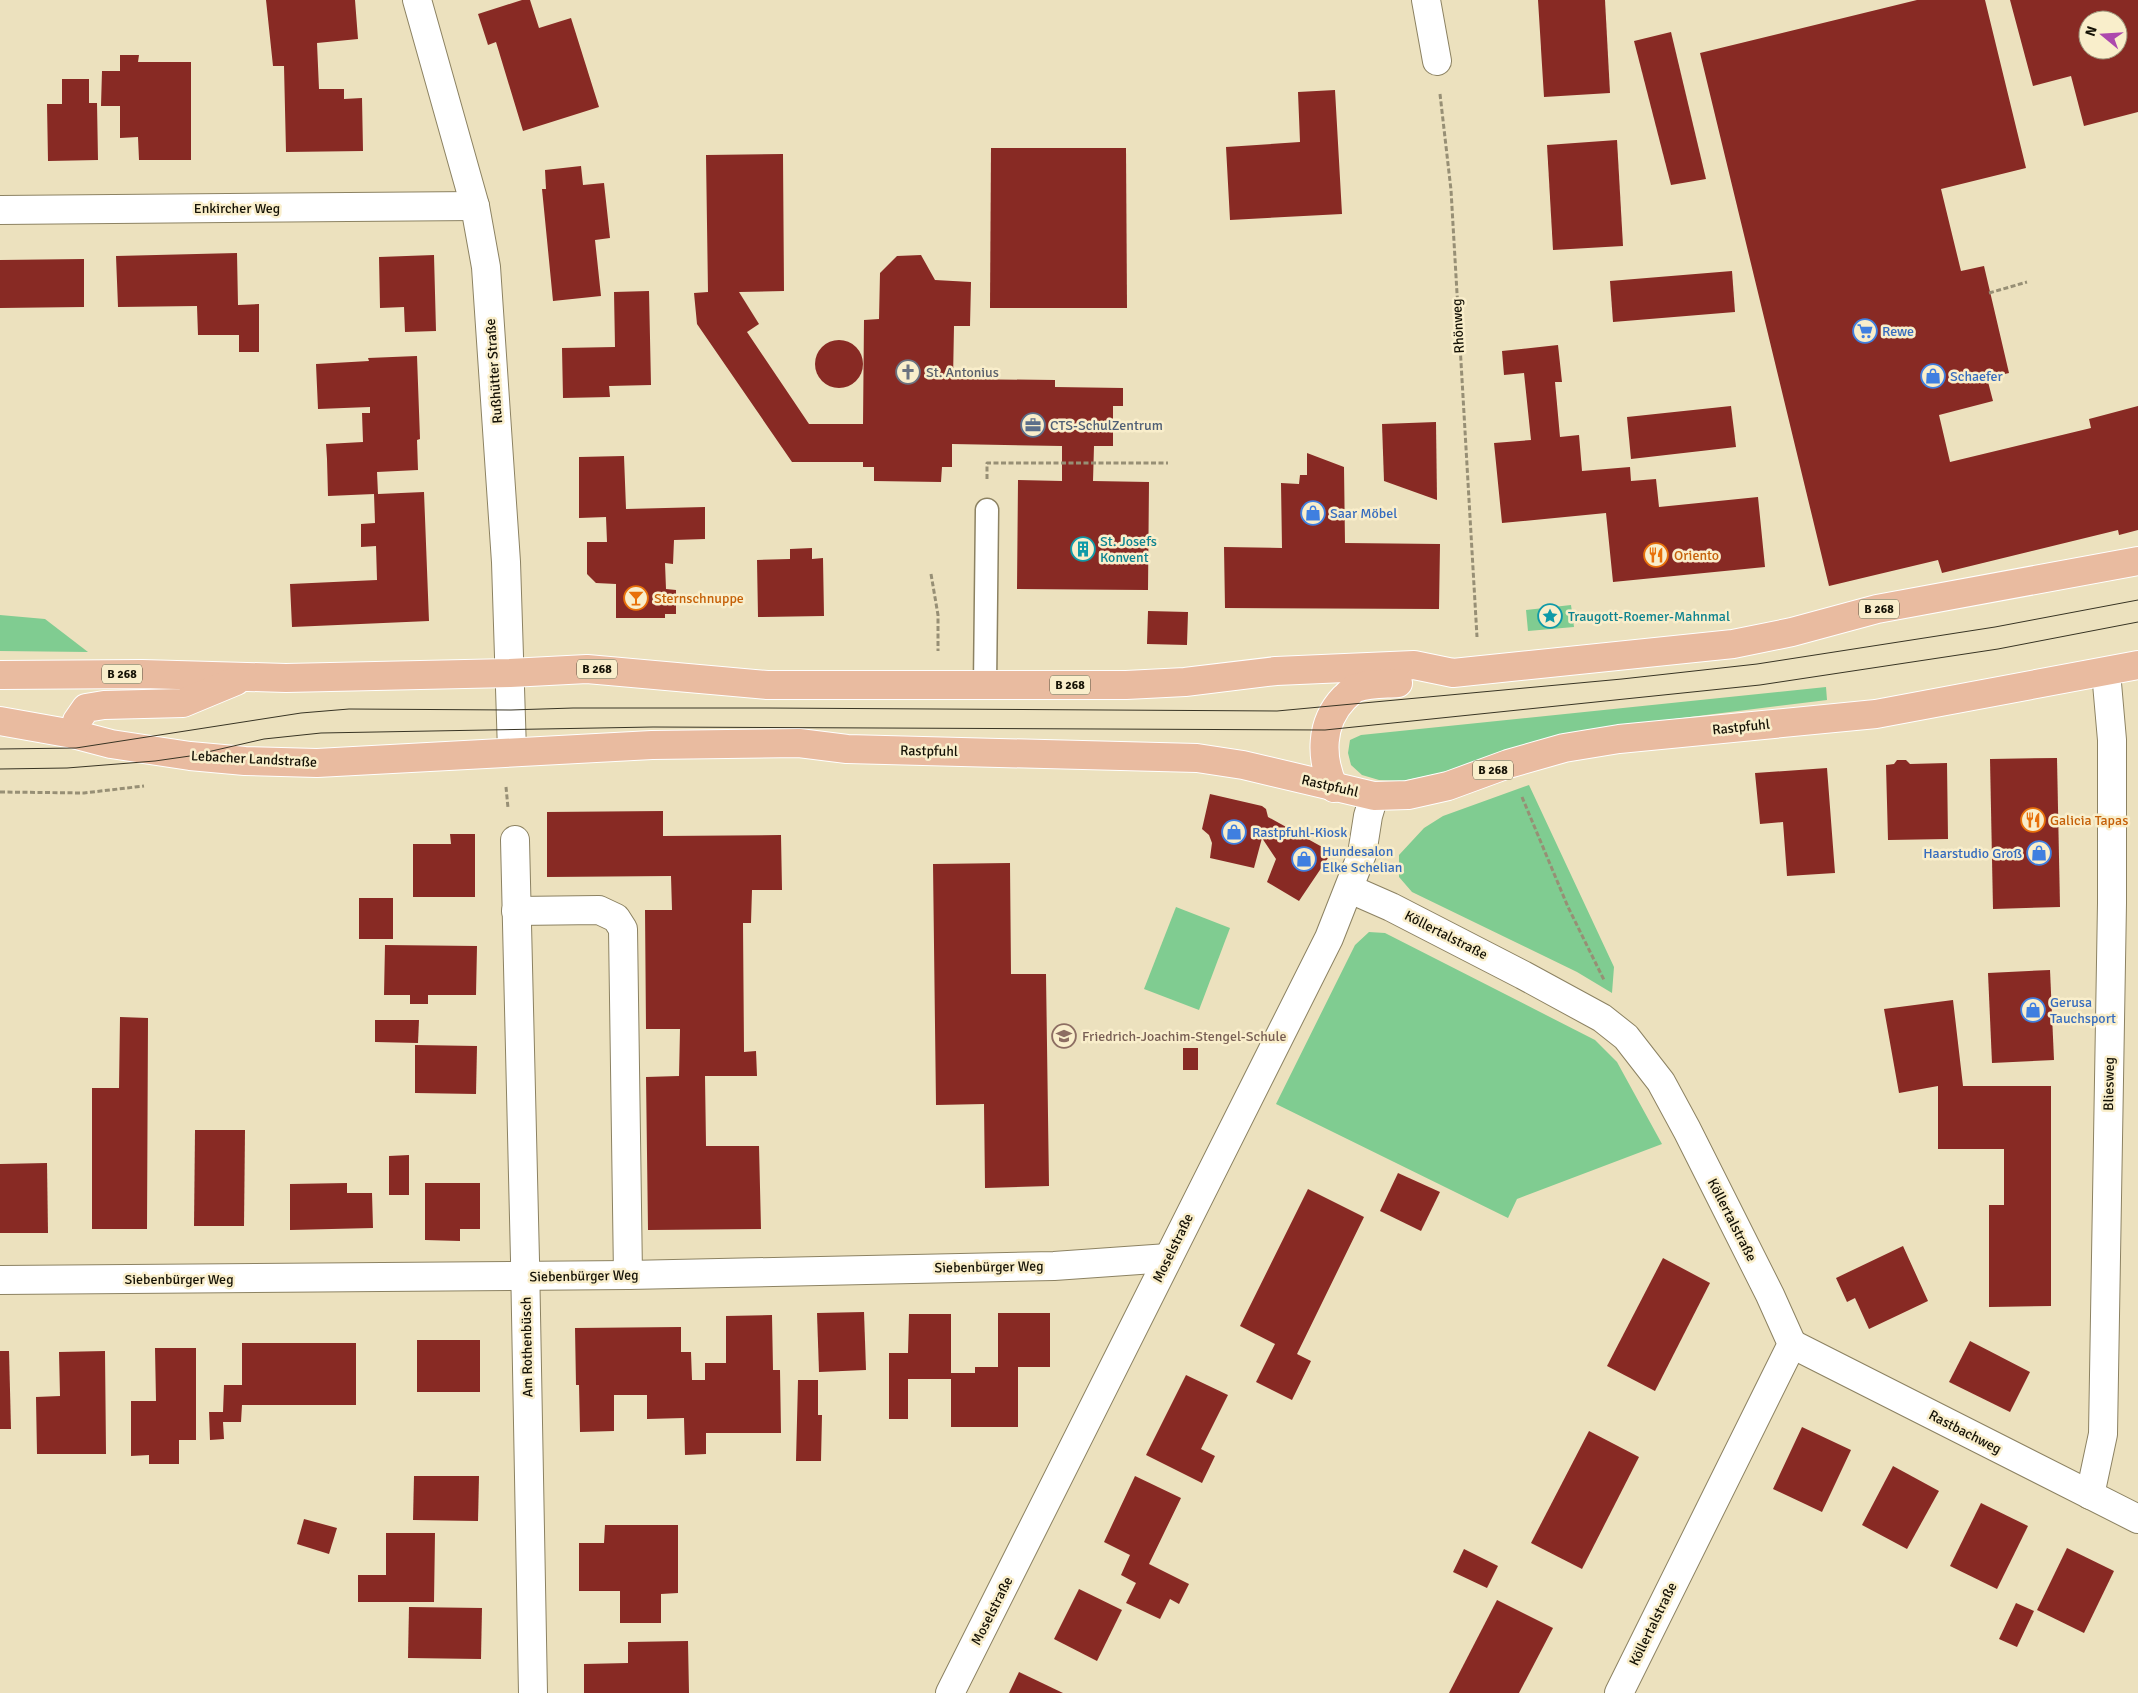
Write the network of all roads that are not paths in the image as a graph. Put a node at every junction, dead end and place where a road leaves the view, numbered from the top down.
1 (417, 0) edge
2 (1426, 0) edge
3 (1437, 61) road end
4 (475, 206) junction
5 (0, 210) edge
6 (987, 510) road end
7 (2138, 561) edge
8 (2138, 665) edge
9 (2106, 672) junction
10 (510, 673) junction
11 (1454, 673) junction
12 (0, 674) edge
13 (244, 677) junction
14 (985, 685) junction
15 (0, 721) edge
16 (73, 734) junction
17 (512, 751) junction
18 (1334, 788) junction
19 (1374, 796) junction
20 (514, 840) dead end
21 (1350, 889) junction
22 (516, 911) junction
23 (1168, 1258) junction
24 (628, 1275) junction
25 (526, 1276) junction
26 (0, 1280) edge
27 (1792, 1344) junction
28 (2090, 1495) junction
29 (2138, 1519) edge
30 (533, 1693) edge
31 (950, 1693) edge
32 (1619, 1693) edge

1 - 4 street, Rußhütter Straße
2 - 3 street
4 - 5 street, Enkircher Weg
4 - 10 street, Rußhütter Straße
6 - 14 lane
7 - 11 main road, B 268
8 - 9 main road, Rastpfuhl / B 268
9 - 19 main road, Rastpfuhl / B 268
9 - 28 street, Bliesweg
10 - 13 main road, B 268
10 - 14 main road, B 268
10 - 17 street, Rußhütter Straße
11 - 14 main road, B 268
11 - 18 main road, B 268
12 - 13 main road, B 268
13 - 16 main road, B 268
15 - 16 main road, Lebacher Landstraße / B 268
16 - 17 main road, Lebacher Landstraße / B 268
17 - 18 main road, Rastpfuhl / B 268
18 - 19 main road, Rastpfuhl / B 268
19 - 21 street, Moselstraße
20 - 22 street, Am Rothenbüsch
21 - 23 street, Moselstraße
21 - 27 street, Köllertalstraße
22 - 24 street
22 - 25 street, Am Rothenbüsch
23 - 24 street, Siebenbürger Weg
23 - 31 street, Moselstraße
24 - 25 street, Siebenbürger Weg
25 - 26 street, Siebenbürger Weg
25 - 30 street, Am Rothenbüsch
27 - 28 street, Rastbachweg
27 - 32 street, Köllertalstraße
28 - 29 street, Rastbachweg

